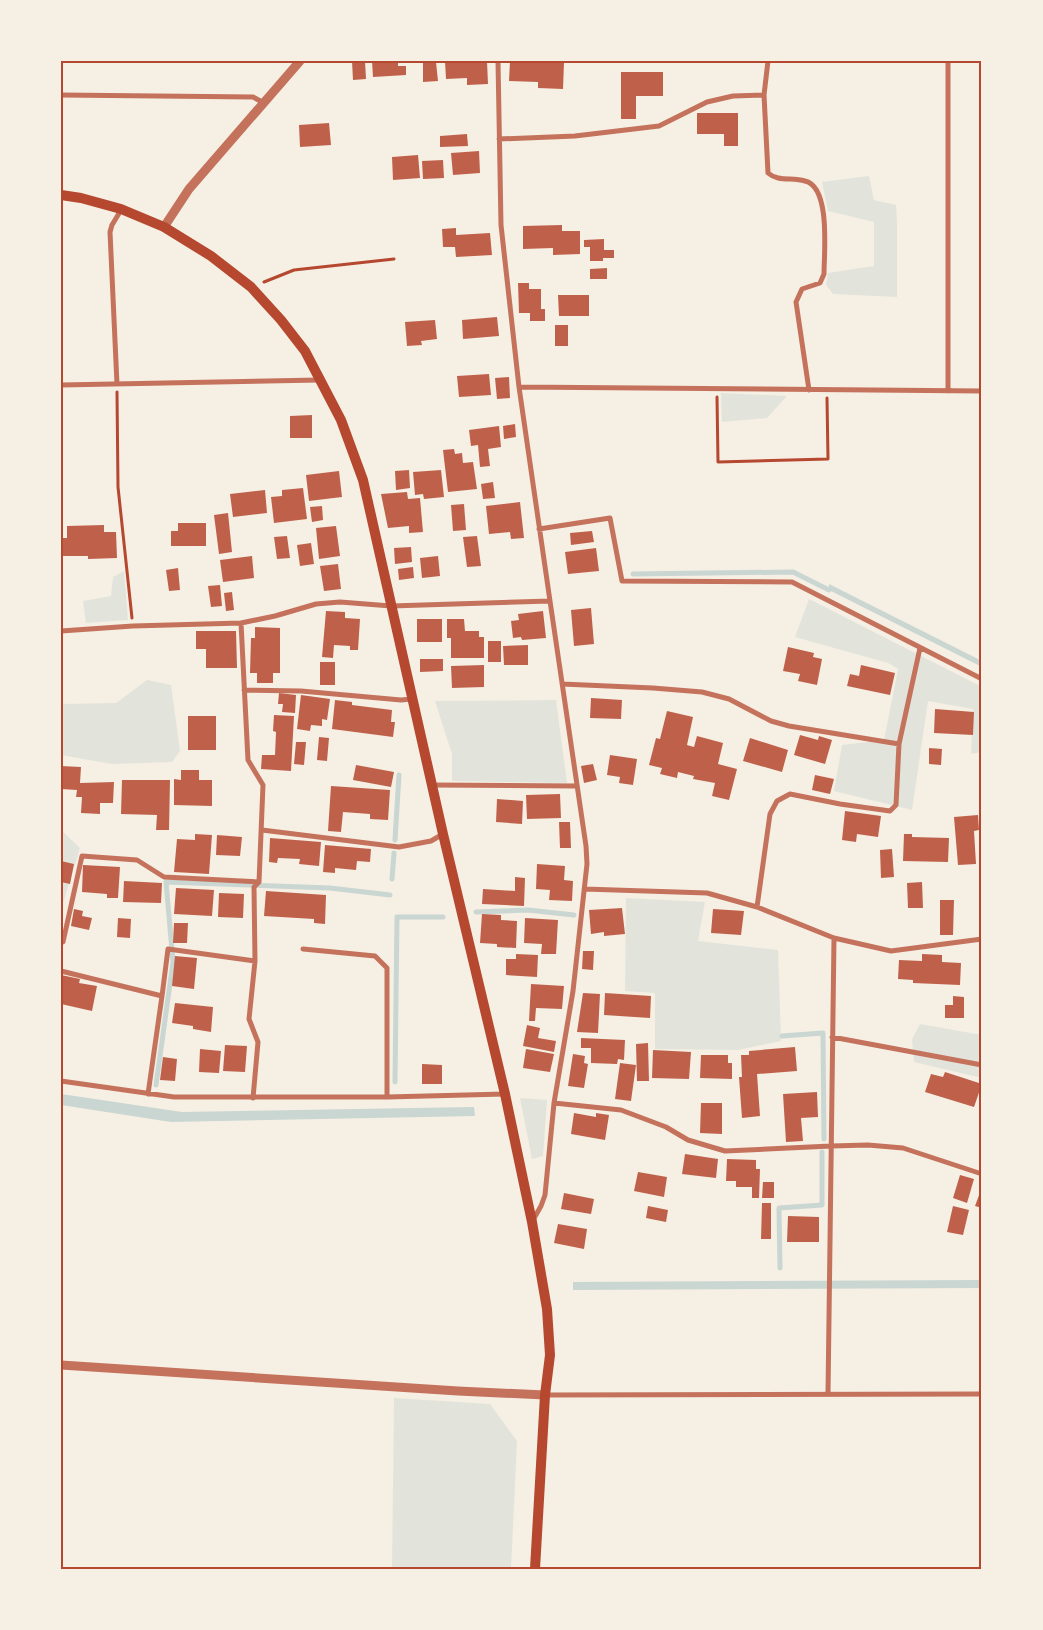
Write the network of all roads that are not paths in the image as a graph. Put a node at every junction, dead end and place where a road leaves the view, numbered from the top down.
1 (300, 61) edge
2 (498, 61) edge
3 (768, 61) edge
4 (948, 61) edge
5 (61, 95) edge
6 (764, 95) junction
7 (264, 103) junction
8 (499, 139) junction
9 (61, 195) edge
10 (121, 209) junction
11 (164, 227) junction
12 (319, 380) junction
13 (117, 384) junction
14 (61, 385) edge
15 (519, 388) junction
16 (809, 390) junction
17 (948, 391) junction
18 (982, 391) edge
19 (539, 529) junction
20 (550, 602) junction
21 (392, 606) junction
22 (241, 623) junction
23 (61, 631) edge
24 (920, 648) junction
25 (982, 679) edge
26 (562, 684) junction
27 (244, 690) junction
28 (412, 699) junction
29 (899, 744) junction
30 (432, 785) junction
31 (577, 786) junction
32 (262, 830) junction
33 (443, 834) junction
34 (259, 882) junction
35 (584, 889) junction
36 (757, 907) junction
37 (834, 938) junction
38 (982, 938) edge
39 (62, 941) edge
40 (61, 948) edge
41 (303, 949) dead end
42 (255, 961) junction
43 (61, 971) edge
44 (162, 996) junction
45 (832, 1037) junction
46 (982, 1065) edge
47 (61, 1081) edge
48 (148, 1094) junction
49 (505, 1094) junction
50 (387, 1097) junction
51 (254, 1098) junction
52 (554, 1103) junction
53 (831, 1146) junction
54 (982, 1174) edge
55 (532, 1222) junction
56 (61, 1365) edge
57 (828, 1394) junction
58 (982, 1394) edge
59 (545, 1395) junction
60 (535, 1569) edge

1 - 7 street
2 - 8 street
3 - 6 street
4 - 17 street
5 - 7 street
6 - 8 street
6 - 16 street
7 - 11 street
8 - 15 street
9 - 10 main road
10 - 11 main road
10 - 13 street
11 - 12 main road
12 - 13 street
12 - 21 main road
13 - 14 street
15 - 16 street
15 - 19 street
16 - 17 street
17 - 18 street
19 - 20 street
19 - 24 street
20 - 21 street
20 - 26 street
21 - 22 street
21 - 28 main road
22 - 23 street
22 - 27 street
24 - 25 street
24 - 29 street
26 - 29 street
26 - 31 street
27 - 28 street
27 - 32 street
28 - 30 main road
29 - 36 street
30 - 31 street
30 - 33 main road
31 - 35 street
32 - 33 street
32 - 34 street
33 - 49 main road
34 - 39 street
34 - 42 street
35 - 36 street
35 - 52 street
36 - 37 street
37 - 38 street
37 - 45 street
39 - 40 street
41 - 50 street
42 - 44 street
42 - 51 street
43 - 44 street
44 - 48 street
45 - 46 street
45 - 53 street
47 - 48 street
48 - 51 street
49 - 50 street
49 - 55 main road
50 - 51 street
52 - 53 street
52 - 55 street
53 - 54 street
53 - 57 street
55 - 59 main road
56 - 59 street
57 - 58 street
57 - 59 street
59 - 60 main road

